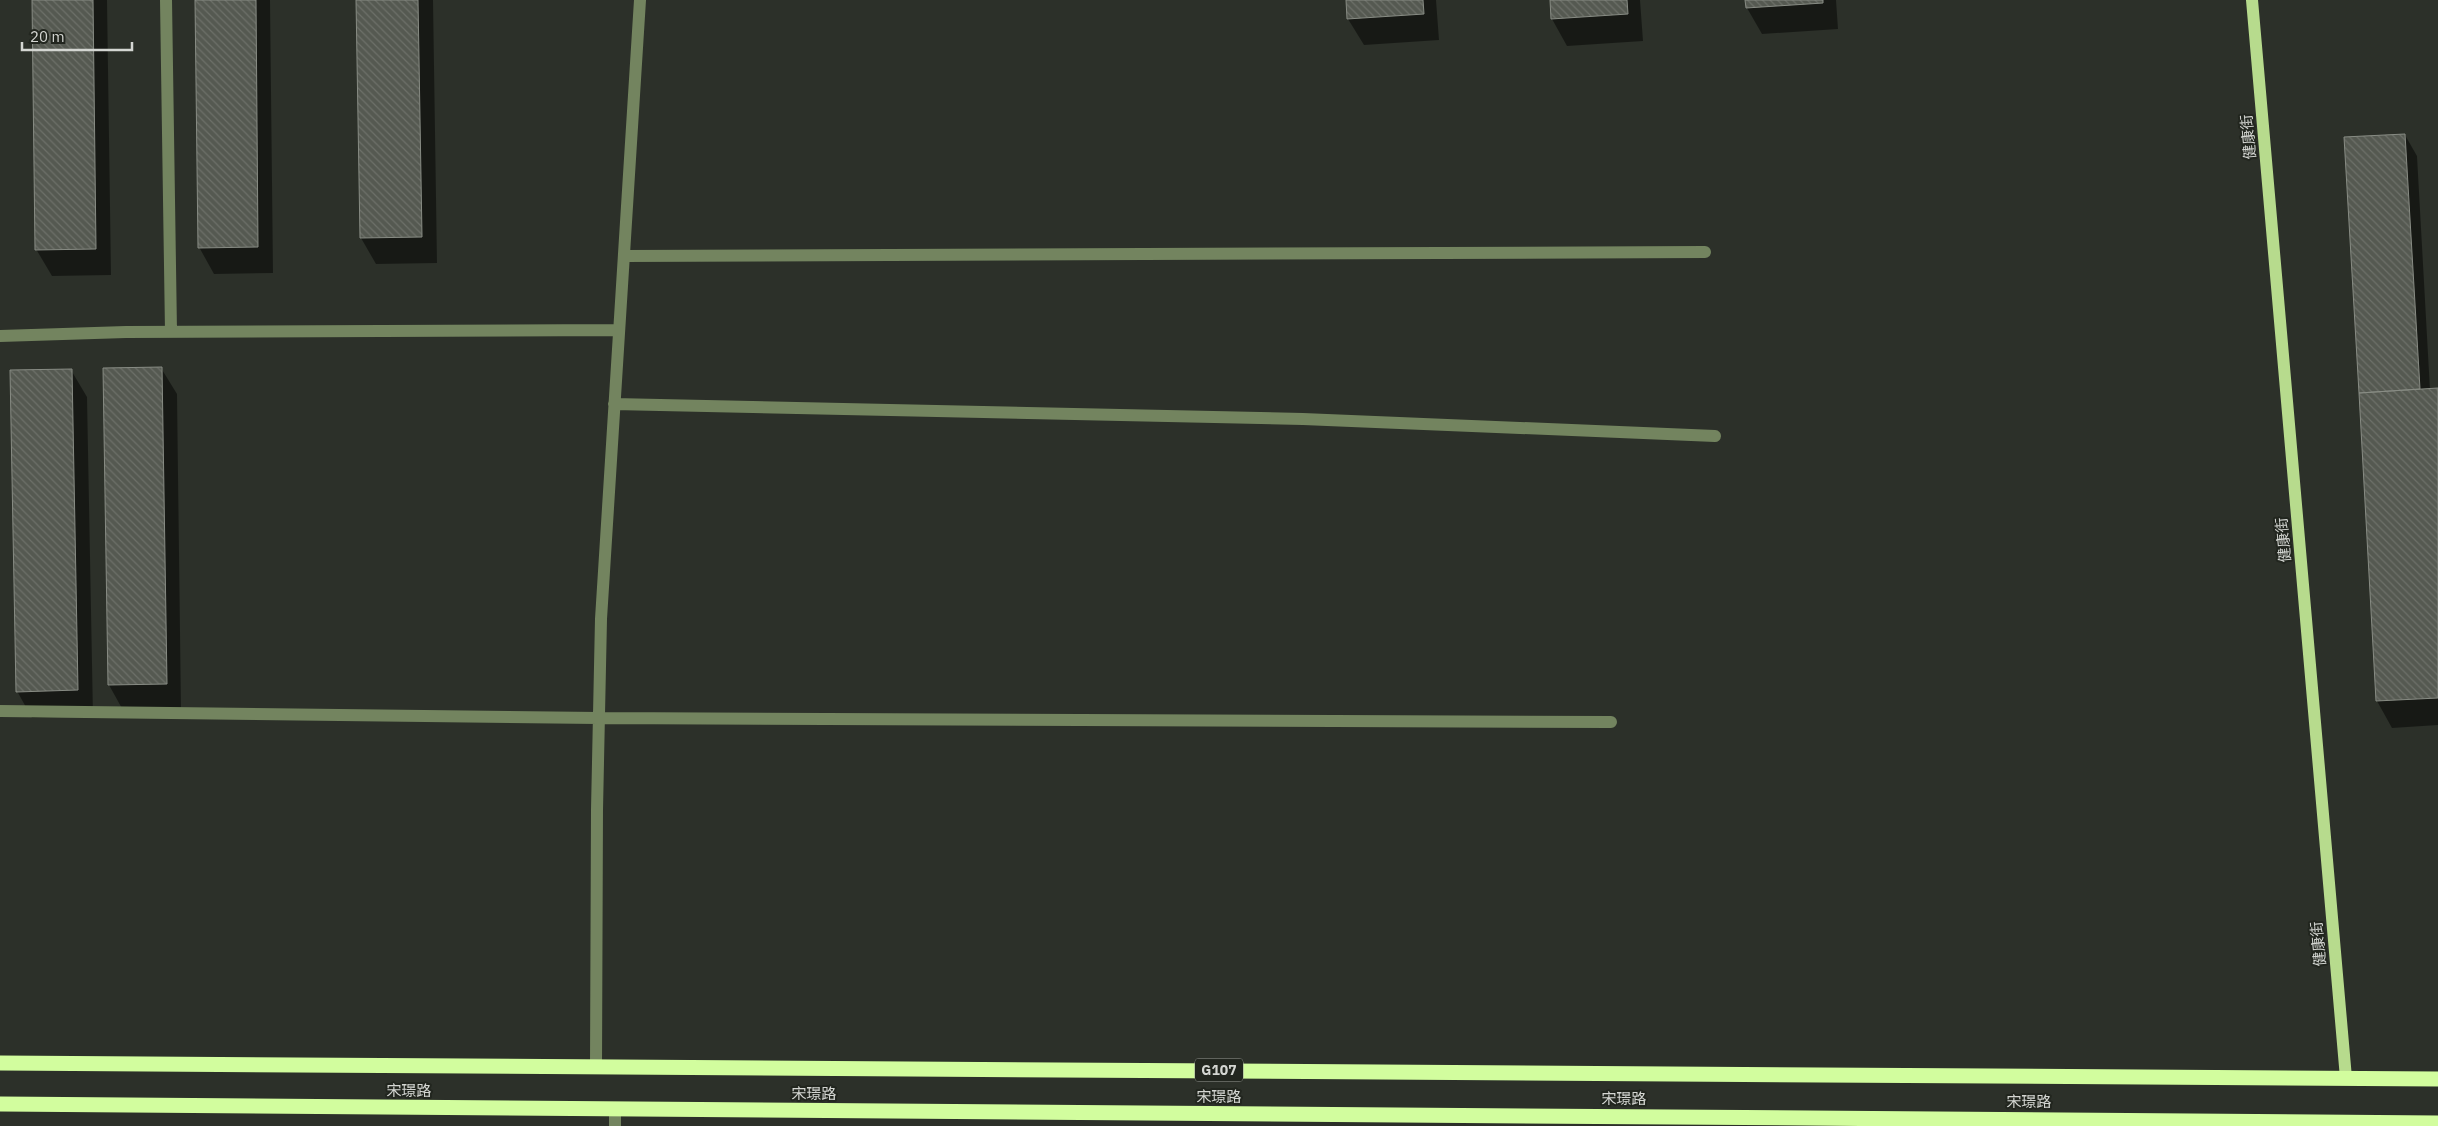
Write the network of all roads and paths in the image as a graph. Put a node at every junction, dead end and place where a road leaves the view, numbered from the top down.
1 (166, 0) edge
2 (640, 0) edge
3 (2252, 0) edge
4 (1706, 252) dead end
5 (624, 256) junction
6 (619, 330) junction
7 (171, 332) junction
8 (0, 336) edge
9 (614, 404) junction
10 (1715, 436) dead end
11 (0, 711) edge
12 (598, 718) junction
13 (1611, 722) dead end
14 (0, 1063) edge
15 (596, 1066) junction
16 (2346, 1078) junction
17 (2438, 1079) edge
18 (0, 1104) edge
19 (615, 1109) junction
20 (1266, 1120) edge
21 (2438, 1122) edge
22 (2347, 1124) edge
23 (615, 1126) edge

1 - 7 street
2 - 5 street
3 - 16 main road, 健康街
4 - 5 street
5 - 6 street
6 - 7 street
6 - 9 street
7 - 8 street
9 - 10 street
9 - 12 street
11 - 12 street
12 - 13 street
12 - 15 street
14 - 15 highway, 宋璟路 / G107
15 - 16 highway, 宋璟路 / G107
16 - 17 highway, 宋璟路 / G107
18 - 19 highway, 宋璟路
19 - 20 highway, 宋璟路
19 - 23 street
20 - 22 highway, 宋璟路
21 - 22 highway, 宋璟路

